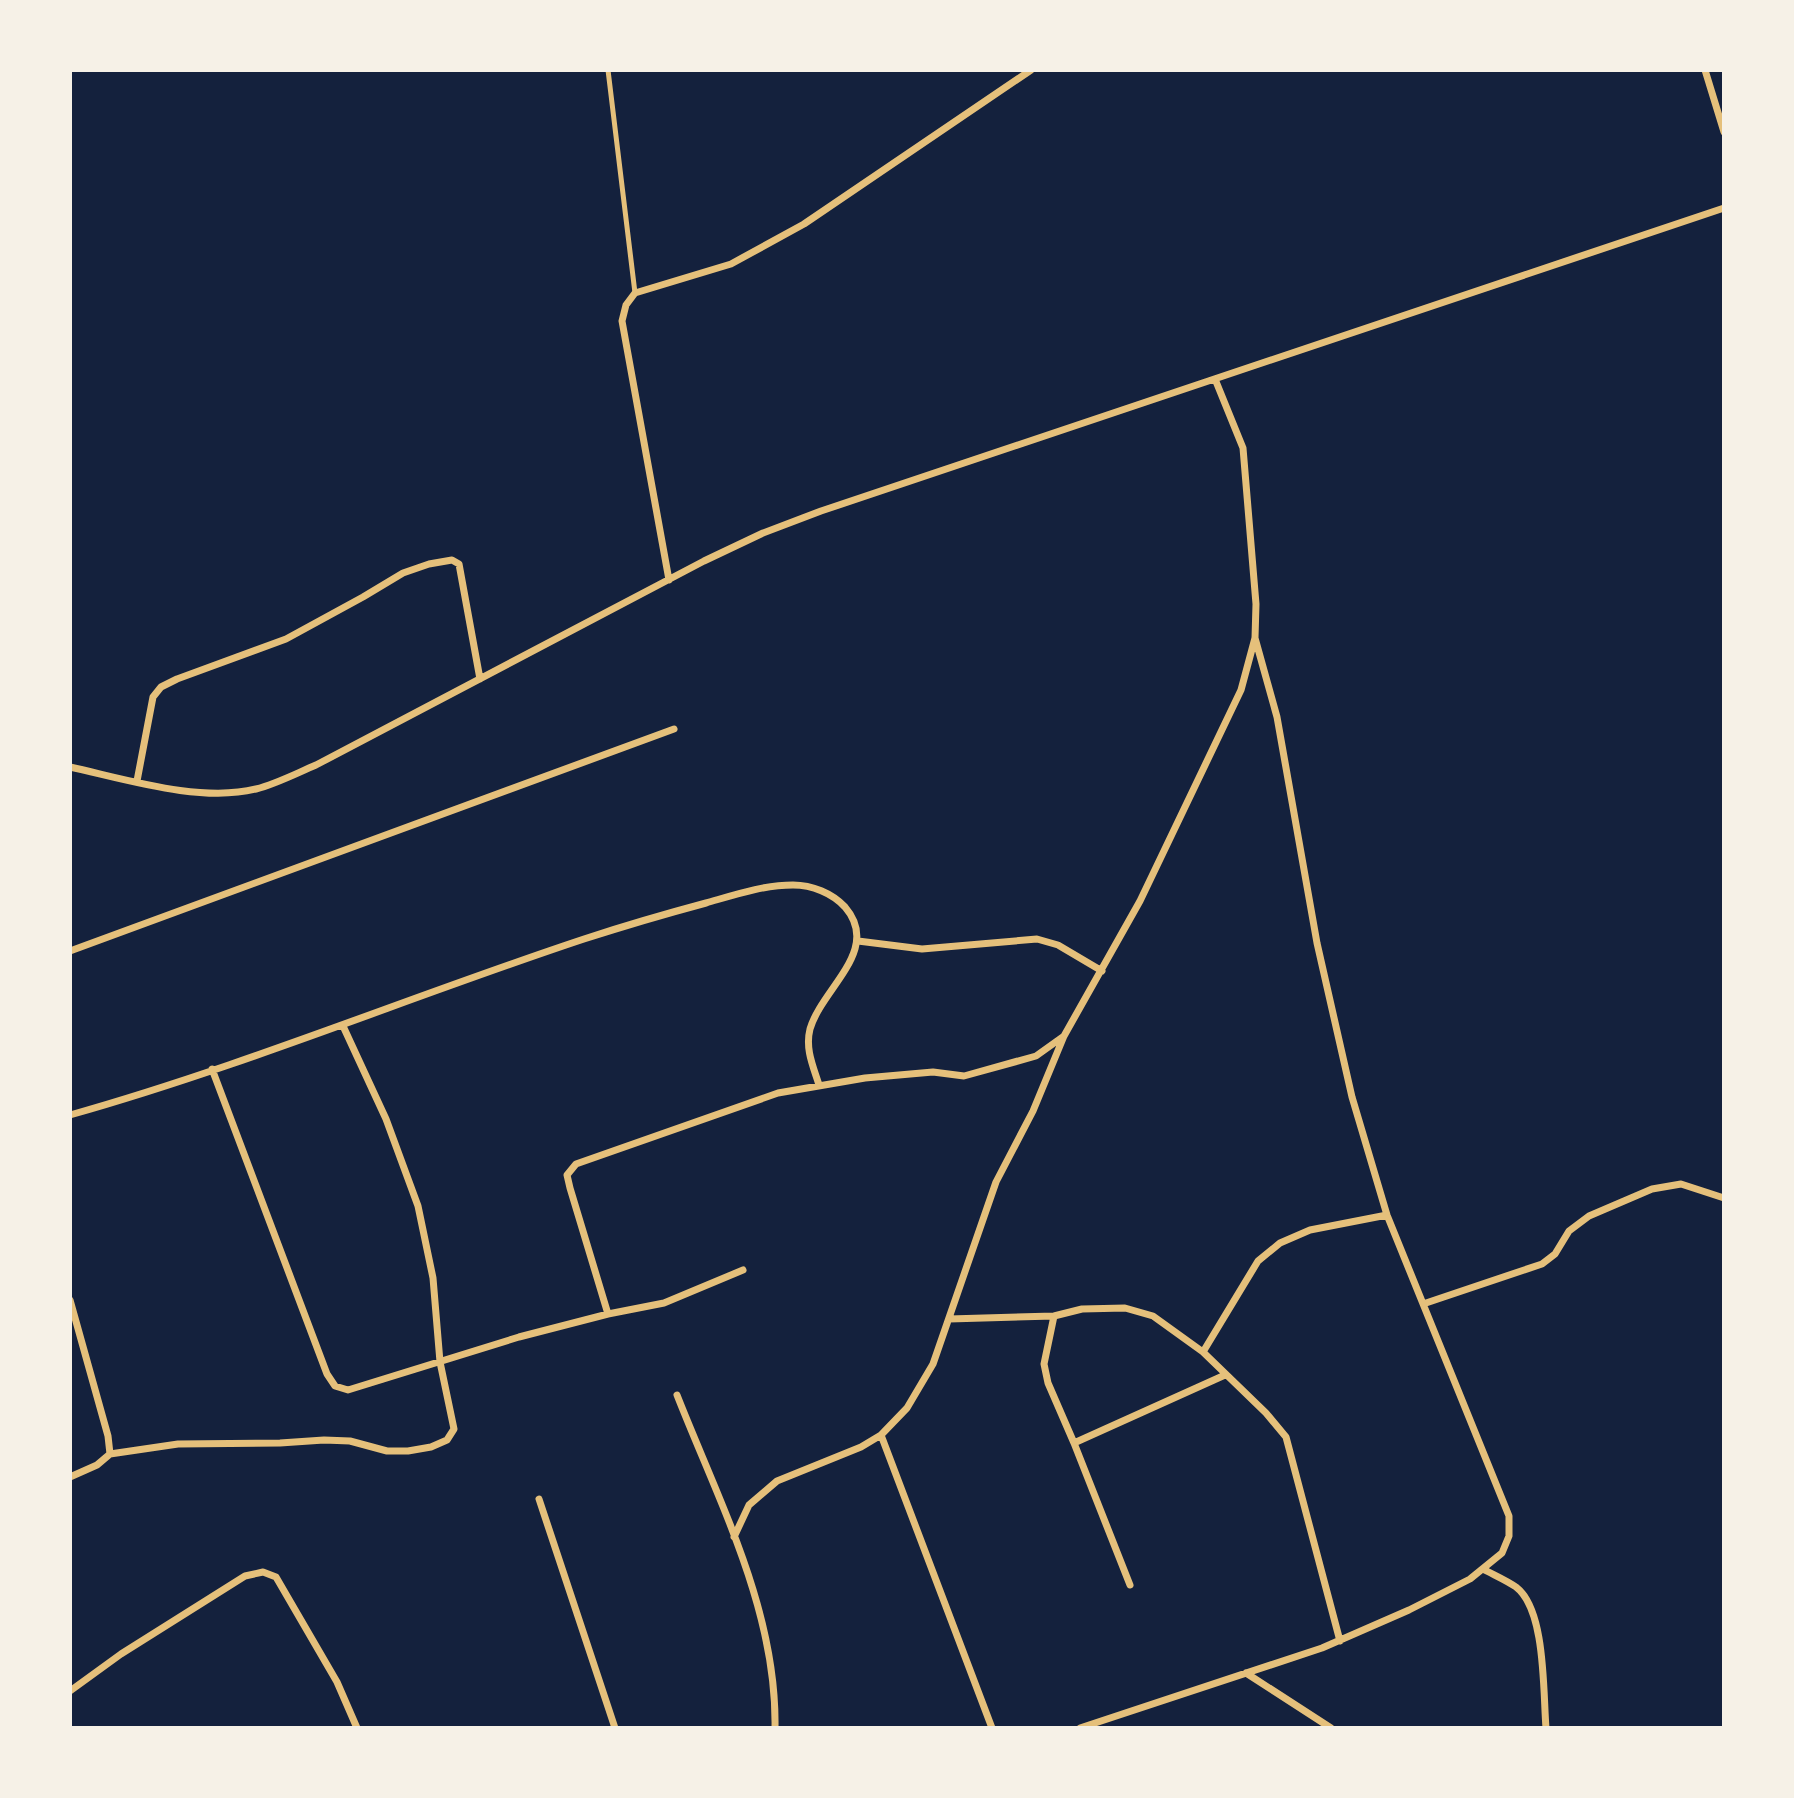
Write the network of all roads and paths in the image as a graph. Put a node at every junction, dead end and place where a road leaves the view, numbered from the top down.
1 (608, 70) edge
2 (1031, 70) edge
3 (1704, 70) edge
4 (1724, 131) edge
5 (1724, 208) edge
6 (635, 293) junction
7 (1215, 379) junction
8 (669, 580) junction
9 (1255, 638) junction
10 (480, 679) junction
11 (674, 729) dead end
12 (70, 767) edge
13 (137, 781) junction
14 (858, 940) junction
15 (70, 951) edge
16 (1102, 971) junction
17 (343, 1026) junction
18 (1064, 1036) junction
19 (212, 1069) junction
20 (818, 1085) junction
21 (70, 1115) edge
22 (1724, 1198) edge
23 (1387, 1215) junction
24 (743, 1270) dead end
25 (70, 1300) edge
26 (1423, 1304) junction
27 (608, 1314) junction
28 (1054, 1317) junction
29 (948, 1319) junction
30 (1203, 1352) junction
31 (440, 1362) junction
32 (1225, 1375) junction
33 (677, 1395) dead end
34 (881, 1435) junction
35 (1074, 1443) junction
36 (110, 1454) junction
37 (70, 1477) edge
38 (539, 1499) dead end
39 (734, 1537) junction
40 (1483, 1569) junction
41 (1130, 1585) dead end
42 (1340, 1641) junction
43 (1246, 1674) junction
44 (70, 1691) edge
45 (357, 1728) edge
46 (615, 1728) edge
47 (775, 1728) edge
48 (992, 1728) edge
49 (1080, 1728) edge
50 (1331, 1728) edge
51 (1546, 1728) edge

1 - 6 lane
2 - 6 street
3 - 4 street
5 - 7 street
6 - 8 street
7 - 8 street
7 - 9 street
8 - 10 street
9 - 16 street
9 - 23 street
10 - 13 street
10 - 13 street
11 - 15 street
12 - 13 street
14 - 16 street
14 - 17 street
14 - 20 street
16 - 18 street
17 - 19 street
17 - 31 street
18 - 20 street
18 - 29 street
19 - 21 street
19 - 31 street
20 - 27 street
22 - 26 street
23 - 26 street
23 - 30 street
24 - 27 street
25 - 36 street
26 - 40 street
27 - 31 street
28 - 29 street
28 - 30 street
28 - 35 street
29 - 34 street
30 - 32 street
31 - 36 street
32 - 35 street
32 - 42 street
33 - 39 street
34 - 39 street
34 - 48 street
35 - 41 street
36 - 37 street
38 - 46 street
39 - 47 street
40 - 42 street
40 - 51 street
42 - 43 street
43 - 49 street
43 - 50 street
44 - 45 street

